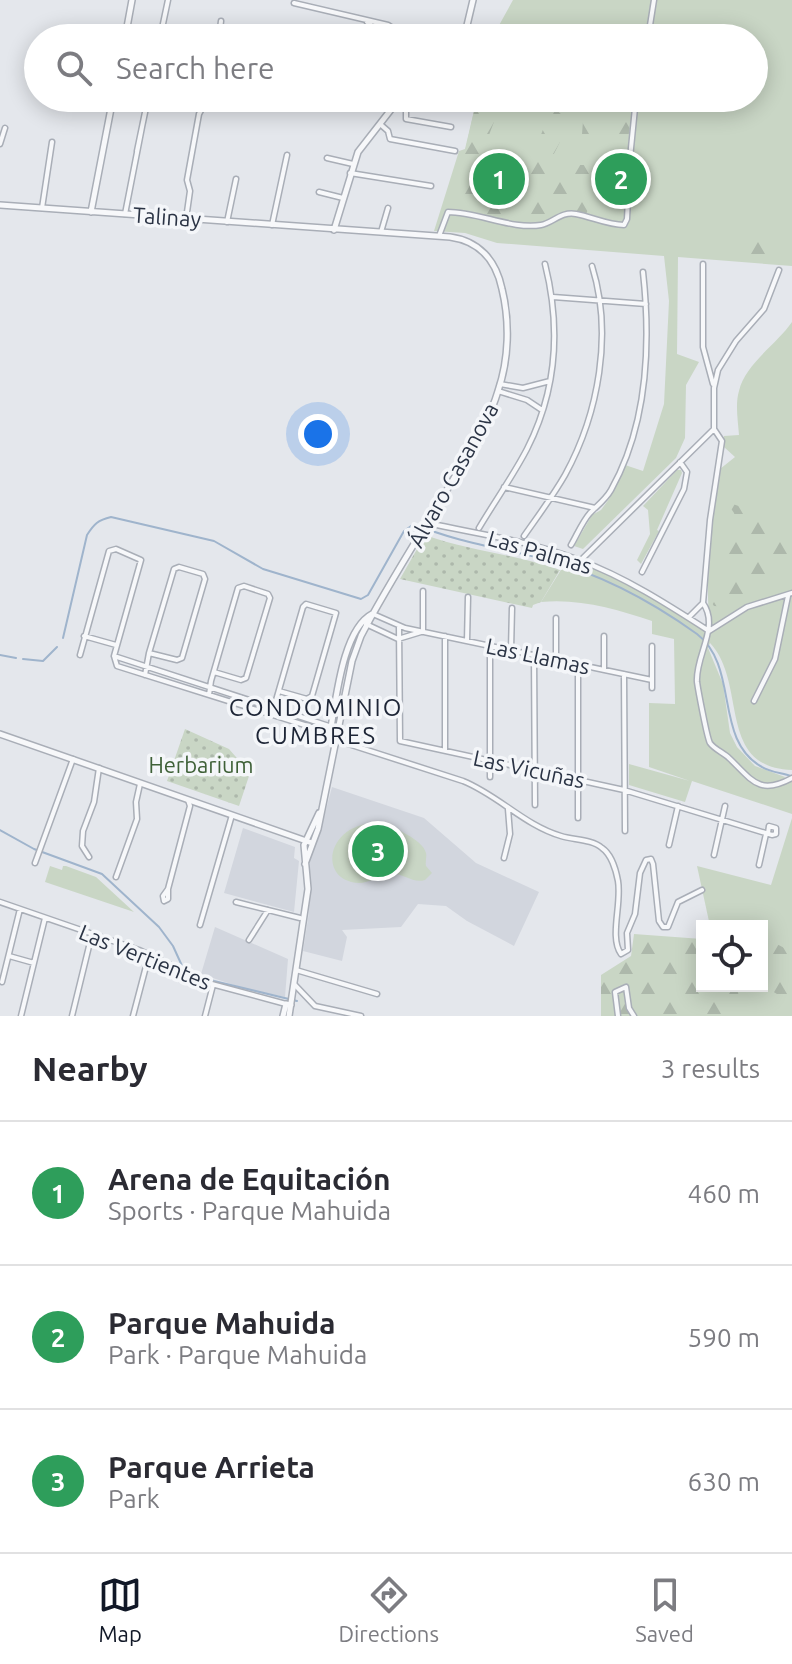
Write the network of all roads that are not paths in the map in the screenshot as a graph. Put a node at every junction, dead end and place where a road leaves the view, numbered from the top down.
1 (132, 0) edge
2 (168, 0) edge
3 (473, 0) edge
4 (654, 0) edge
5 (294, 3) dead end
6 (221, 21) dead end
7 (128, 24) edge
8 (163, 24) edge
9 (221, 24) edge
10 (384, 24) edge
11 (467, 24) edge
12 (650, 24) edge
13 (110, 112) edge
14 (145, 112) edge
15 (200, 112) edge
16 (389, 112) edge
17 (406, 112) edge
18 (635, 112) edge
19 (380, 124) junction
20 (451, 127) dead end
21 (5, 128) dead end
22 (0, 140) edge
23 (52, 142) dead end
24 (455, 151) dead end
25 (287, 155) dead end
26 (327, 158) dead end
27 (353, 164) junction
28 (350, 173) junction
29 (236, 179) dead end
30 (431, 186) dead end
31 (319, 192) dead end
32 (343, 198) junction
33 (0, 205) edge
34 (42, 208) junction
35 (388, 208) dead end
36 (91, 212) junction
37 (125, 214) junction
38 (186, 219) junction
39 (227, 222) junction
40 (272, 225) junction
41 (334, 230) junction
42 (381, 232) junction
43 (439, 236) junction
44 (545, 264) dead end
45 (703, 264) dead end
46 (592, 266) dead end
47 (779, 270) dead end
48 (643, 272) dead end
49 (553, 297) junction
50 (601, 300) junction
51 (646, 304) junction
52 (550, 381) junction
53 (499, 388) junction
54 (714, 388) junction
55 (542, 410) junction
56 (714, 429) junction
57 (680, 462) junction
58 (504, 487) junction
59 (551, 498) junction
60 (597, 508) junction
61 (426, 527) junction
62 (479, 528) dead end
63 (524, 536) dead end
64 (571, 545) dead end
65 (581, 560) junction
66 (642, 572) dead end
67 (423, 591) dead end
68 (790, 595) edge
69 (468, 597) dead end
70 (703, 603) junction
71 (512, 608) dead end
72 (373, 614) junction
73 (689, 617) junction
74 (556, 618) dead end
75 (364, 623) junction
76 (399, 626) junction
77 (709, 631) junction
78 (423, 632) junction
79 (84, 636) junction
80 (445, 636) junction
81 (604, 636) dead end
82 (398, 639) junction
83 (467, 641) junction
84 (117, 645) junction
85 (490, 646) junction
86 (652, 646) dead end
87 (511, 650) junction
88 (149, 653) junction
89 (80, 655) dead end
90 (534, 655) junction
91 (114, 656) junction
92 (556, 659) junction
93 (578, 664) junction
94 (145, 668) junction
95 (604, 670) junction
96 (214, 672) junction
97 (624, 674) junction
98 (145, 675) junction
99 (652, 680) junction
100 (652, 688) dead end
101 (279, 691) junction
102 (209, 692) junction
103 (754, 701) dead end
104 (272, 711) junction
105 (334, 733) junction
106 (0, 734) edge
107 (445, 750) junction
108 (73, 759) junction
109 (490, 761) junction
110 (99, 768) junction
111 (534, 769) junction
112 (490, 777) dead end
113 (578, 779) junction
114 (790, 780) edge
115 (141, 783) junction
116 (624, 790) junction
117 (185, 798) junction
118 (199, 803) junction
119 (535, 805) dead end
120 (190, 806) junction
121 (678, 806) junction
122 (725, 806) dead end
123 (508, 809) junction
124 (232, 815) junction
125 (578, 818) dead end
126 (722, 820) junction
127 (625, 831) dead end
128 (309, 842) junction
129 (669, 845) dead end
130 (714, 855) dead end
131 (89, 857) dead end
132 (504, 858) dead end
133 (35, 863) dead end
134 (759, 865) dead end
135 (116, 877) dead end
136 (168, 889) dead end
137 (702, 890) dead end
138 (0, 902) edge
139 (236, 902) dead end
140 (20, 909) junction
141 (268, 910) junction
142 (306, 911) junction
143 (45, 918) junction
144 (300, 918) junction
145 (200, 925) dead end
146 (303, 928) junction
147 (92, 934) junction
148 (249, 940) dead end
149 (149, 955) junction
150 (8, 956) junction
151 (34, 963) junction
152 (296, 970) junction
153 (2, 982) edge
154 (213, 985) junction
155 (295, 985) junction
156 (377, 994) dead end
157 (290, 1002) junction
158 (21, 1016) edge
159 (72, 1016) edge
160 (133, 1016) edge
161 (205, 1016) edge
162 (286, 1016) edge
163 (361, 1016) edge
164 (618, 1016) edge
165 (634, 1016) edge

1 - 7 street
2 - 8 street
3 - 11 street
4 - 12 street
5 - 10 street
6 - 9 street
13 - 36 street
14 - 37 street
15 - 38 street
16 - 19 street
17 - 20 street
18 - 43 street
19 - 24 street
19 - 27 street
21 - 22 street
23 - 34 street
25 - 40 street
26 - 27 street
27 - 28 street
28 - 30 street
28 - 32 street
29 - 39 street
31 - 32 street
32 - 41 street
33 - 34 street, Talinay
34 - 36 street, Talinay
35 - 42 street
36 - 37 street, Talinay
37 - 38 street, Talinay
38 - 39 street, Talinay
39 - 40 street, Talinay
40 - 41 street, Talinay
41 - 42 street, Álvaro Casanova
42 - 43 street, Álvaro Casanova
43 - 53 street, Álvaro Casanova
44 - 49 street
45 - 54 street
46 - 50 street
47 - 54 street
48 - 51 street
49 - 50 street
49 - 52 street
50 - 51 street
50 - 59 street
51 - 60 street
52 - 53 street
52 - 55 street
53 - 55 street
53 - 61 street, Álvaro Casanova
54 - 56 street
55 - 58 street
56 - 57 street
56 - 70 street
57 - 65 street
57 - 66 street
58 - 59 street
58 - 62 street
59 - 60 street
59 - 63 street
60 - 64 street
61 - 65 street, Las Palmas
61 - 72 street, Álvaro Casanova
65 - 73 street, Las Palmas
67 - 78 street
68 - 77 street
68 - 103 street
69 - 83 street
70 - 73 street
70 - 77 street
71 - 87 street
72 - 75 street, Álvaro Casanova
72 - 76 street, Las Llamas
73 - 77 street, Las Palmas
74 - 92 street
75 - 82 street
75 - 105 street
76 - 78 street, Las Llamas
76 - 82 street, Las Vicuñas
77 - 114 street
78 - 80 street, Las Llamas
78 - 82 street, Las Llamas
79 - 84 street
79 - 84 street
79 - 89 street
80 - 83 street, Las Llamas
80 - 107 street
81 - 95 street
82 - 107 street, Las Vicuñas
83 - 85 street, Las Llamas
84 - 91 street
85 - 87 street, Las Llamas
85 - 109 street
86 - 99 street
87 - 90 street, Las Llamas
88 - 88 street
88 - 94 street
90 - 92 street, Las Llamas
90 - 111 street
91 - 94 street
91 - 98 street
92 - 93 street, Las Llamas
93 - 95 street, Las Llamas
93 - 113 street
94 - 98 street
94 - 102 street
95 - 97 street, Las Llamas
96 - 96 street
96 - 102 street
97 - 99 street, Las Llamas
97 - 116 street
98 - 102 street
99 - 100 street
101 - 101 street
101 - 104 street
102 - 104 street
104 - 105 street
105 - 123 street
105 - 128 street
106 - 108 street
107 - 109 street, Las Vicuñas
108 - 110 street
108 - 133 street
109 - 111 street, Las Vicuñas
109 - 112 street
110 - 115 street
110 - 131 street
111 - 113 street, Las Vicuñas
111 - 119 street
113 - 116 street, Las Vicuñas
113 - 125 street
115 - 117 street
115 - 135 street
116 - 121 street, Las Vicuñas
116 - 127 street
117 - 118 street
117 - 120 street
118 - 120 street
118 - 124 street
120 - 136 street
121 - 126 street, Las Vicuñas
121 - 129 street
122 - 126 street
123 - 132 street
123 - 137 street
124 - 128 street
124 - 145 street
126 - 130 street
126 - 134 street, Las Vicuñas
128 - 142 street
138 - 140 street, Las Vertientes
139 - 141 street
140 - 143 street, Las Vertientes
140 - 150 street
141 - 144 street
141 - 148 street
142 - 144 street
142 - 146 street
143 - 147 street, Las Vertientes
143 - 151 street
144 - 146 street
146 - 152 street
147 - 149 street, Las Vertientes
147 - 159 street
149 - 154 street, Las Vertientes
149 - 160 street
150 - 151 street
150 - 153 street
151 - 158 street
152 - 155 street
152 - 156 street
154 - 157 street, Las Vertientes
154 - 161 street
155 - 157 street
155 - 163 street
157 - 162 street
164 - 165 street

